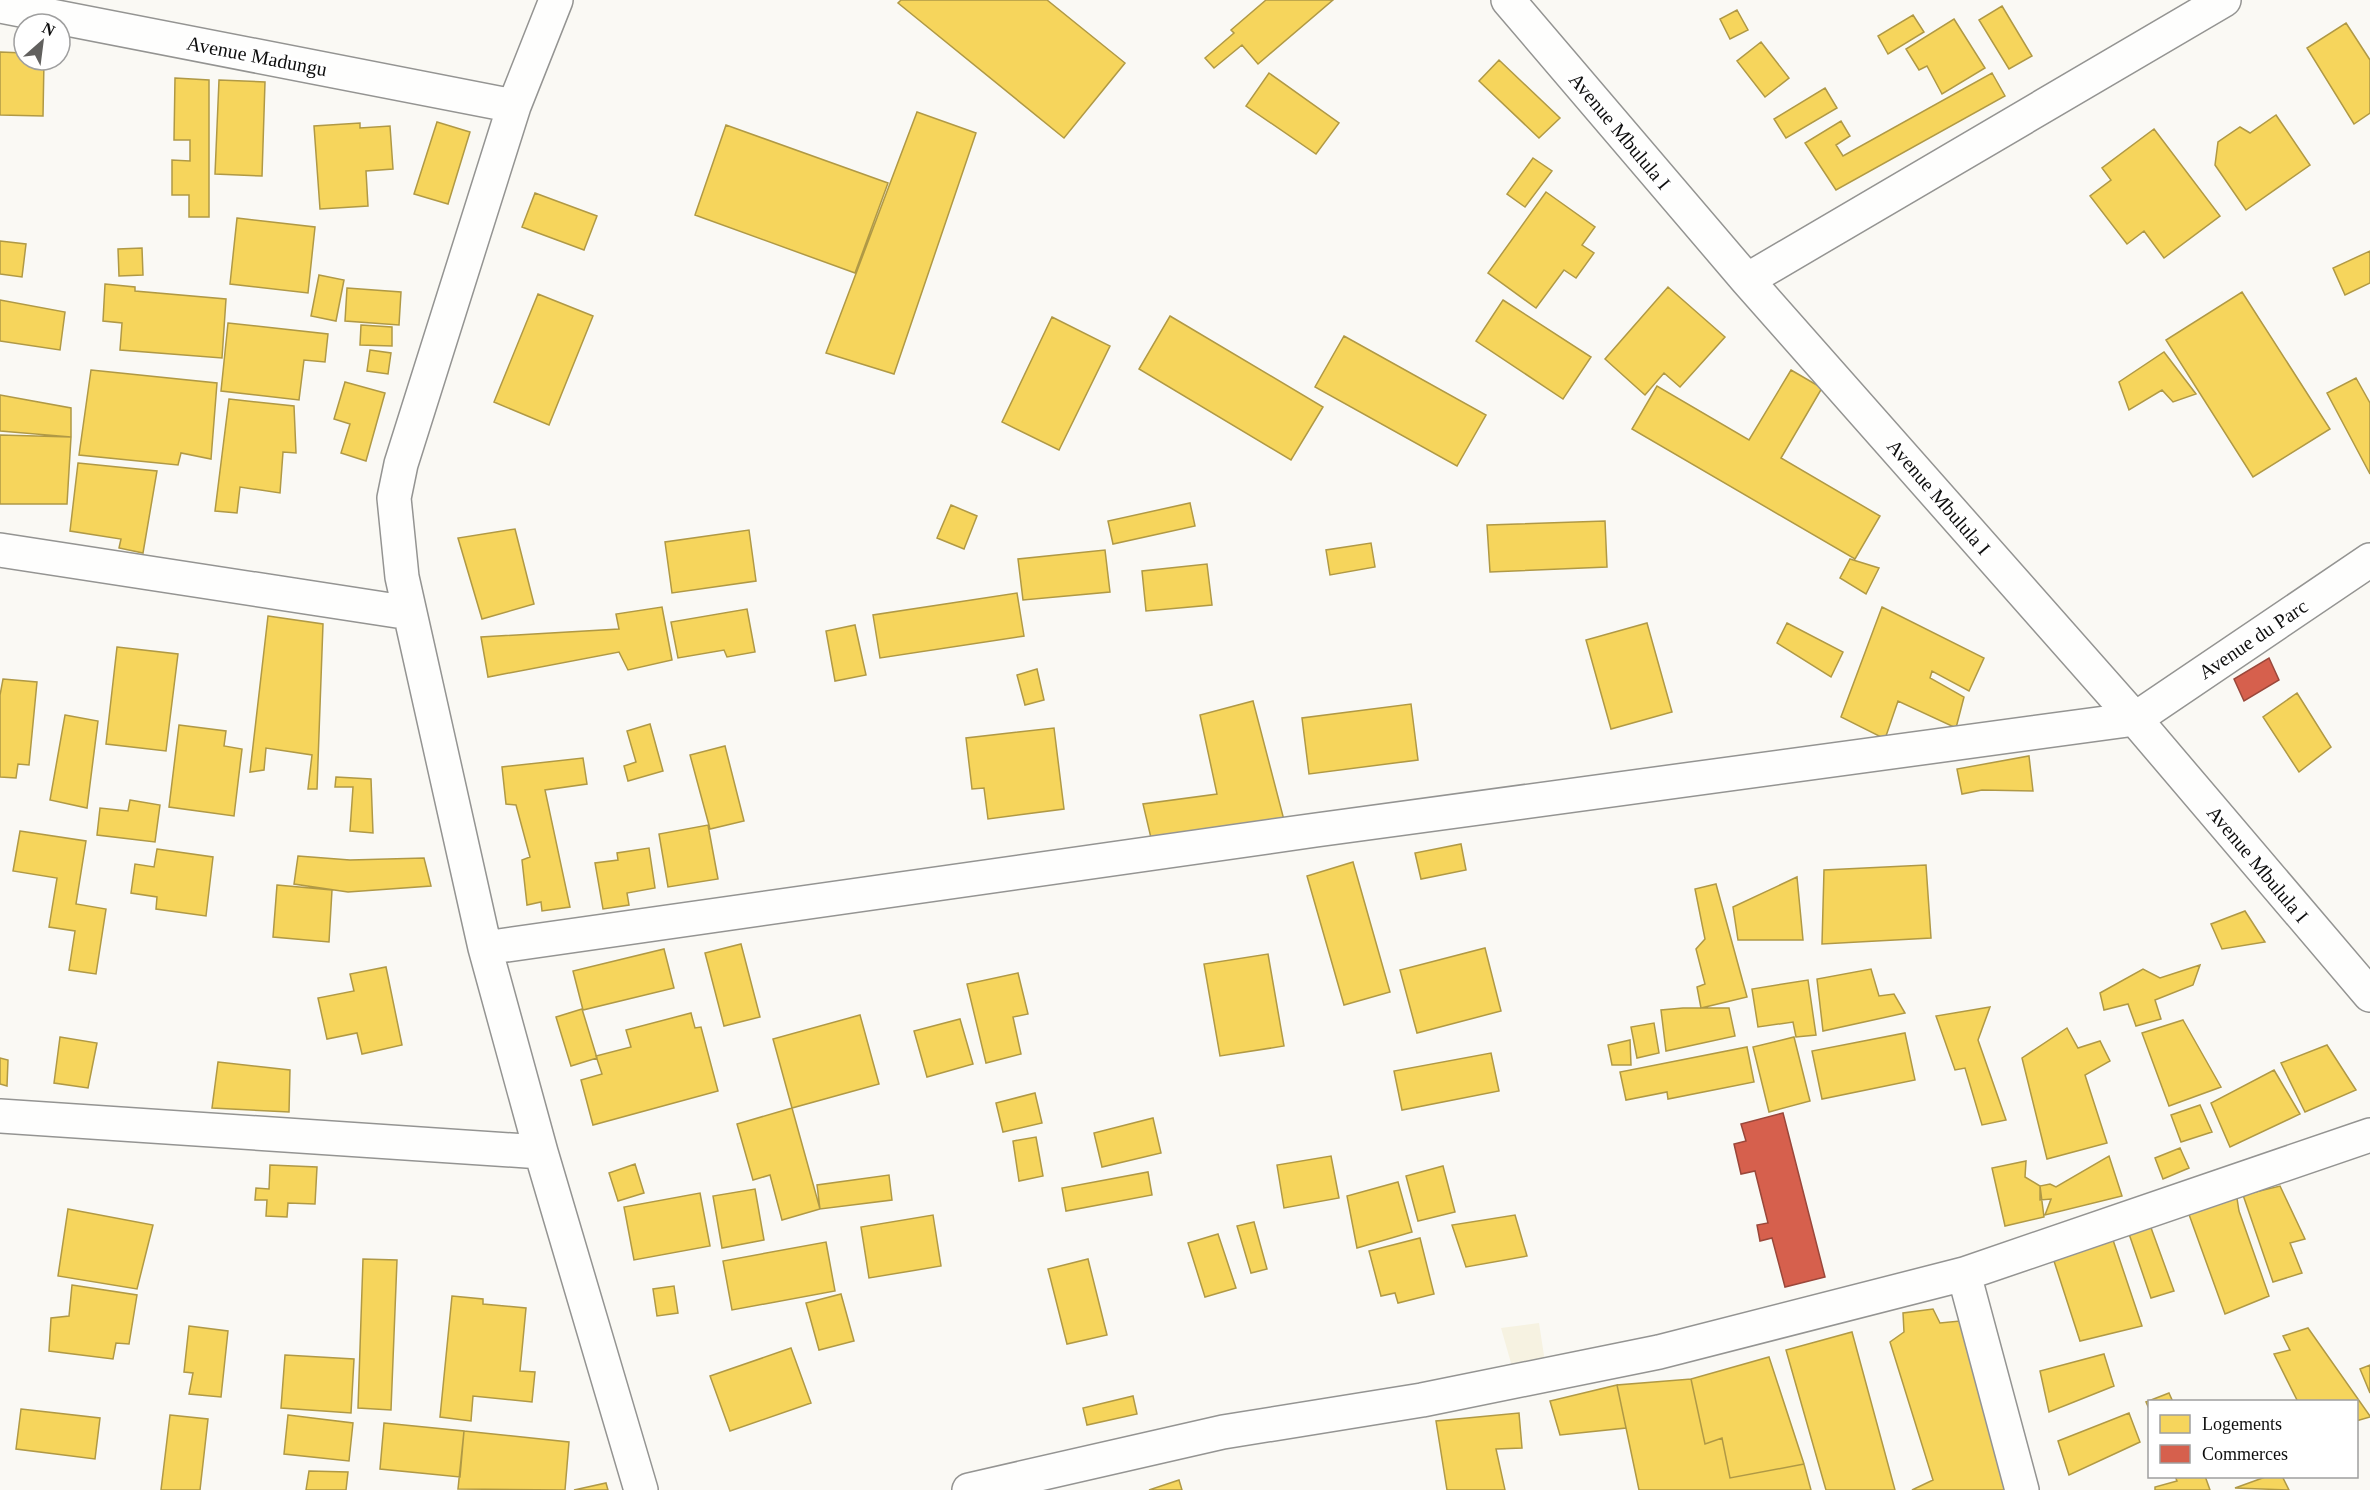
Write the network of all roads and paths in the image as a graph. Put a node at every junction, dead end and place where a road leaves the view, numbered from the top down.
1 (555, 0) edge
2 (1509, 0) edge
3 (2224, 0) edge
4 (0, 6) edge
5 (514, 106) junction
6 (1747, 280) junction
7 (0, 549) edge
8 (2370, 560) edge
9 (410, 613) junction
10 (2135, 719) junction
11 (485, 948) junction
12 (2370, 995) edge
13 (0, 1116) edge
14 (2370, 1135) edge
15 (541, 1152) junction
16 (1964, 1274) junction
17 (642, 1490) edge
18 (969, 1490) edge
19 (2022, 1490) edge

1 - 5 street
2 - 6 street, Avenue Mbulula I
3 - 6 street
4 - 5 street, Avenue Madungu
5 - 9 street
6 - 10 street, Avenue Mbulula I
7 - 9 street
8 - 10 street, Avenue du Parc
9 - 11 street
10 - 11 street
10 - 12 street, Avenue Mbulula I
11 - 15 street
13 - 15 street
14 - 16 street
15 - 17 street
16 - 18 street
16 - 19 street

